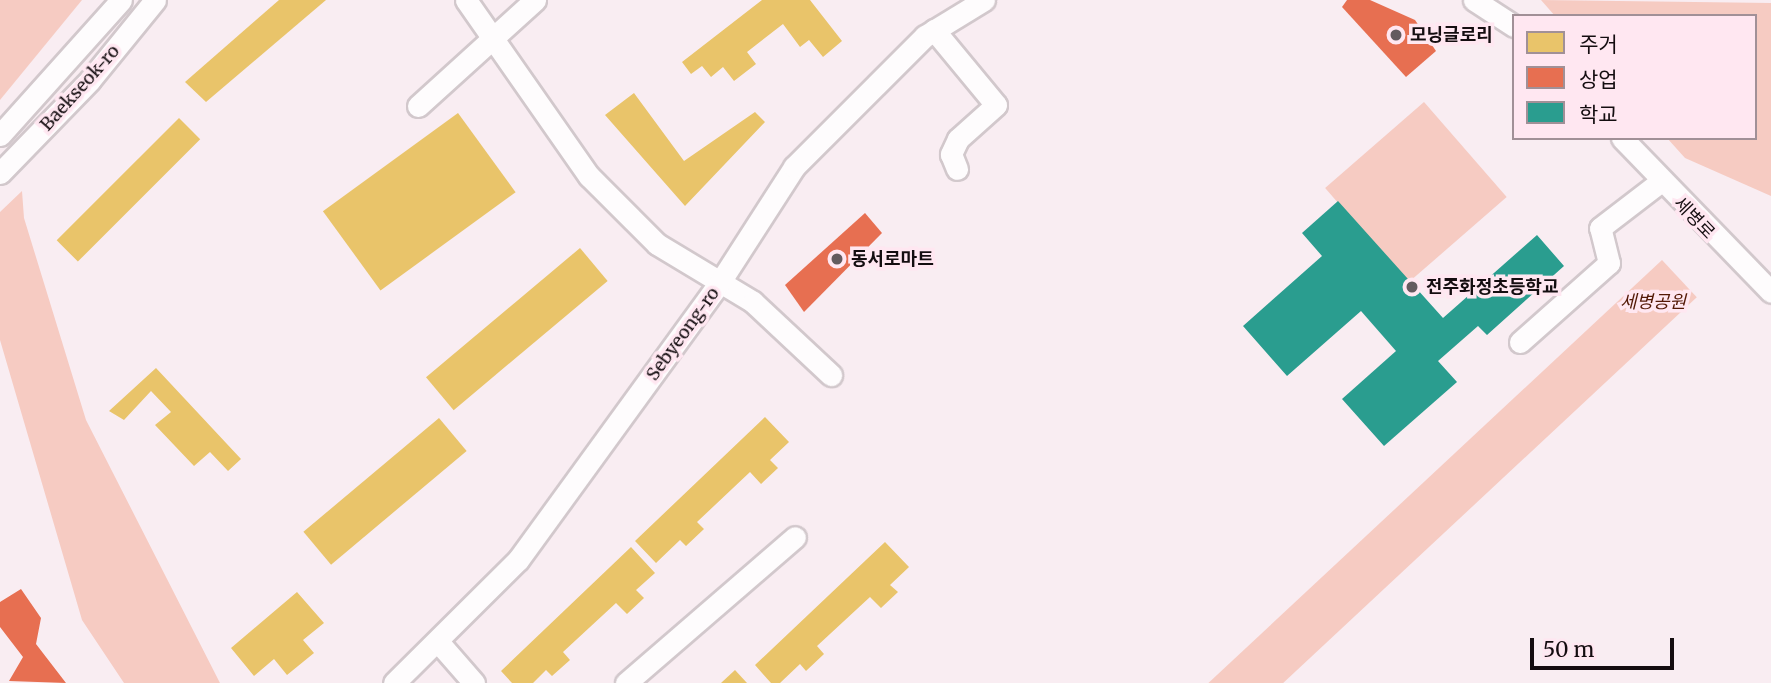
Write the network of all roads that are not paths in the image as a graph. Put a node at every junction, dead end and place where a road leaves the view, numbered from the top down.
1 (121, 0) edge
2 (155, 0) edge
3 (466, 0) edge
4 (535, 0) edge
5 (984, 0) edge
6 (1474, 0) edge
7 (1512, 25) edge
8 (934, 30) junction
9 (492, 36) junction
10 (418, 106) dead end
11 (0, 135) edge
12 (1624, 140) edge
13 (957, 169) dead end
14 (0, 173) edge
15 (1660, 182) junction
16 (720, 282) junction
17 (1771, 292) edge
18 (1520, 342) dead end
19 (831, 375) dead end
20 (795, 537) dead end
21 (440, 644) junction
22 (394, 683) edge
23 (474, 683) edge
24 (626, 683) edge

1 - 11 street, Baekseok-ro
2 - 14 street, Baekseok-ro
3 - 9 street
4 - 9 street
5 - 8 street, Sebyeong-ro
6 - 7 street
8 - 13 street
8 - 16 street, Sebyeong-ro
9 - 10 street
9 - 16 street
12 - 15 street, 세병로
15 - 17 street, 세병로
15 - 18 street
16 - 19 street
16 - 21 street, Sebyeong-ro
20 - 24 street
21 - 22 street, Sebyeong-ro
21 - 23 street

